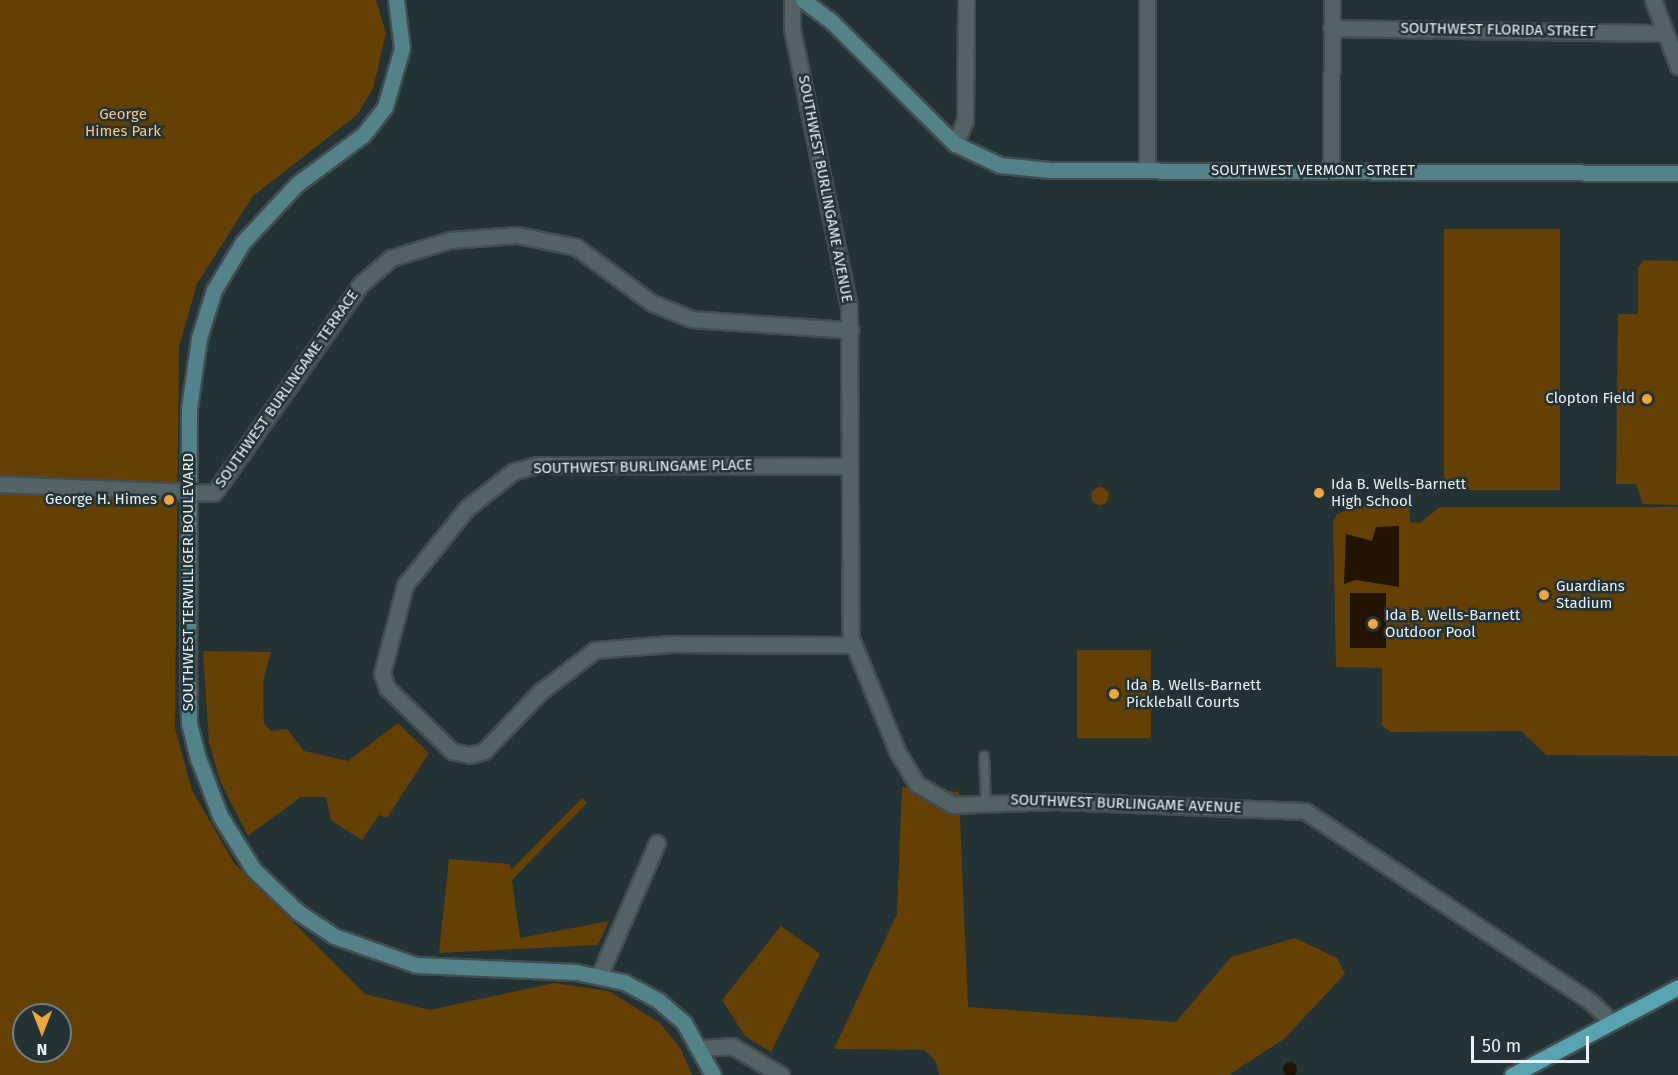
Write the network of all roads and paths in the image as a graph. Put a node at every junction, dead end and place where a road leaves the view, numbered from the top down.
1 (396, 0) edge
2 (792, 0) edge
3 (803, 0) edge
4 (966, 0) edge
5 (1147, 0) edge
6 (1332, 0) edge
7 (1653, 0) edge
8 (1332, 28) junction
9 (1665, 33) junction
10 (1678, 66) edge
11 (955, 144) junction
12 (1147, 170) junction
13 (1332, 171) junction
14 (1678, 173) edge
15 (851, 330) junction
16 (850, 466) junction
17 (0, 484) edge
18 (190, 491) junction
19 (852, 645) junction
20 (984, 756) dead end
21 (986, 803) junction
22 (657, 843) dead end
23 (600, 974) junction
24 (1678, 987) edge
25 (1612, 1022) junction
26 (702, 1048) junction
27 (713, 1075) edge
28 (781, 1075) edge
29 (1512, 1075) edge

1 - 18 main road, SOUTHWEST TERWILLIGER BOULEVARD
2 - 15 street, SOUTHWEST BURLINGAME AVENUE
3 - 11 main road, SOUTHWEST VERMONT STREET
4 - 11 street
5 - 12 street
6 - 8 street
7 - 9 street
8 - 9 street, SOUTHWEST FLORIDA STREET
8 - 13 street
9 - 10 street
11 - 12 main road, SOUTHWEST VERMONT STREET
12 - 13 main road, SOUTHWEST VERMONT STREET
13 - 14 main road, SOUTHWEST VERMONT STREET
15 - 16 street, SOUTHWEST BURLINGAME AVENUE
15 - 18 street, SOUTHWEST BURLINGAME TERRACE
16 - 19 street, SOUTHWEST BURLINGAME AVENUE
16 - 19 street, SOUTHWEST BURLINGAME PLACE
17 - 18 street
18 - 23 main road, SOUTHWEST TERWILLIGER BOULEVARD
19 - 21 street, SOUTHWEST BURLINGAME AVENUE
20 - 21 lane
21 - 25 street, SOUTHWEST BURLINGAME AVENUE
22 - 23 street
23 - 26 main road, SOUTHWEST TERWILLIGER BOULEVARD
24 - 25 main road
25 - 29 main road
26 - 27 main road, SOUTHWEST TERWILLIGER BOULEVARD
26 - 28 street

